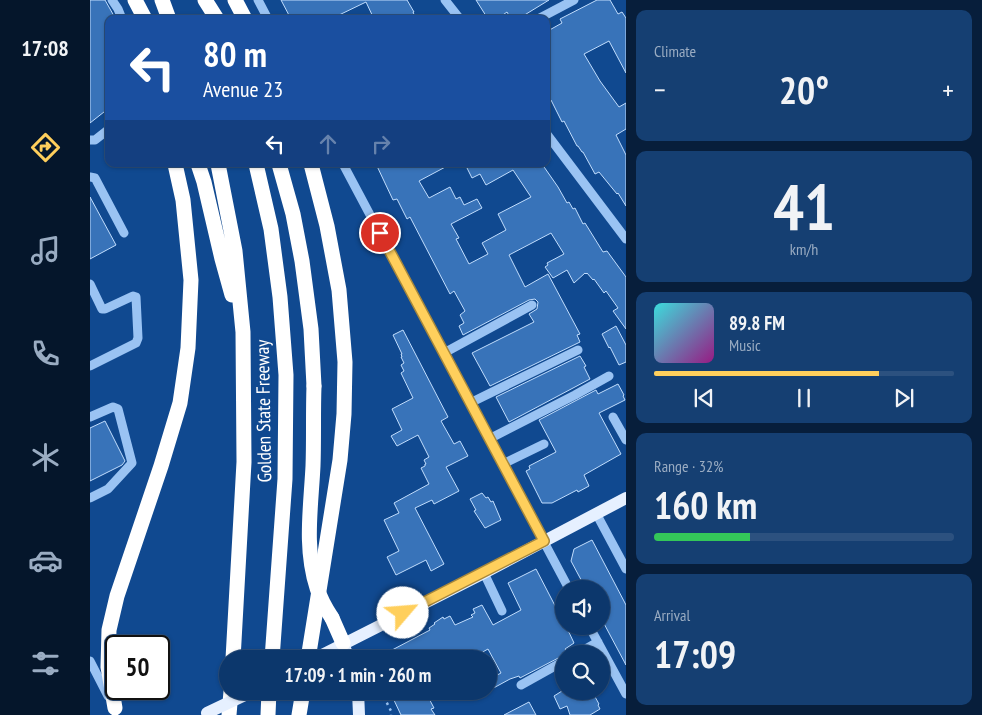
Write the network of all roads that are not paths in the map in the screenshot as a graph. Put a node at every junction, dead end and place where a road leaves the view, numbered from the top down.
1 (112, 0) edge
2 (130, 0) edge
3 (135, 0) edge
4 (162, 0) edge
5 (198, 0) edge
6 (205, 0) edge
7 (235, 0) edge
8 (258, 0) edge
9 (445, 0) edge
10 (574, 0) edge
11 (120, 15) edge
12 (135, 15) edge
13 (143, 15) edge
14 (168, 15) edge
15 (204, 15) edge
16 (214, 15) edge
17 (242, 15) edge
18 (266, 15) edge
19 (457, 15) edge
20 (546, 15) edge
21 (105, 132) edge
22 (550, 138) edge
23 (90, 140) edge
24 (176, 167) edge
25 (199, 167) edge
26 (219, 167) edge
27 (257, 167) edge
28 (280, 167) edge
29 (312, 167) edge
30 (345, 167) edge
31 (90, 176) edge
32 (124, 233) dead end
33 (626, 239) edge
34 (90, 284) edge
35 (532, 305) dead end
36 (243, 332) junction
37 (578, 350) dead end
38 (444, 353) junction
39 (90, 366) edge
40 (609, 376) dead end
41 (470, 403) junction
42 (90, 417) edge
43 (613, 417) dead end
44 (490, 439) junction
45 (626, 440) edge
46 (544, 444) dead end
47 (503, 464) junction
48 (90, 498) edge
49 (626, 498) edge
50 (596, 514) junction
51 (544, 541) junction
52 (626, 569) edge
53 (484, 573) junction
54 (564, 580) edge
55 (502, 611) dead end
56 (594, 635) edge
57 (598, 642) junction
58 (344, 643) junction
59 (593, 645) edge
60 (234, 650) edge
61 (273, 650) edge
62 (309, 650) edge
63 (332, 650) edge
64 (346, 650) edge
65 (90, 660) edge
66 (555, 666) edge
67 (521, 685) dead end
68 (626, 694) edge
69 (231, 700) edge
70 (234, 700) edge
71 (269, 700) edge
72 (302, 700) edge
73 (358, 700) edge
74 (117, 711) edge
75 (205, 714) edge
76 (230, 715) edge
77 (268, 715) edge
78 (299, 715) edge
79 (359, 715) edge

1 - 11 street
2 - 12 highway
3 - 13 highway
4 - 14 highway
5 - 15 highway
6 - 16 highway
7 - 17 highway
8 - 18 street
9 - 19 street
10 - 20 street
21 - 23 street
22 - 33 street
24 - 74 highway
25 - 36 highway
26 - 36 highway, Golden State Freeway
27 - 61 highway, Golden State Freeway
28 - 58 highway, bridge
29 - 62 highway
30 - 38 street
31 - 32 street
34 - 39 street
35 - 38 street
36 - 60 highway, Golden State Freeway
37 - 41 street
38 - 41 street
40 - 44 street
41 - 44 street
42 - 48 street
43 - 45 street
44 - 47 street
46 - 47 street
47 - 51 street
49 - 50 main road
50 - 51 main road
50 - 52 street
51 - 53 main road
51 - 54 street
53 - 55 street
53 - 58 main road
56 - 57 street
57 - 59 street
57 - 68 street
58 - 63 main road
58 - 64 main road
65 - 74 street
66 - 67 street
69 - 76 highway
70 - 75 main road, bridge
71 - 77 highway
72 - 78 highway
73 - 79 main road

